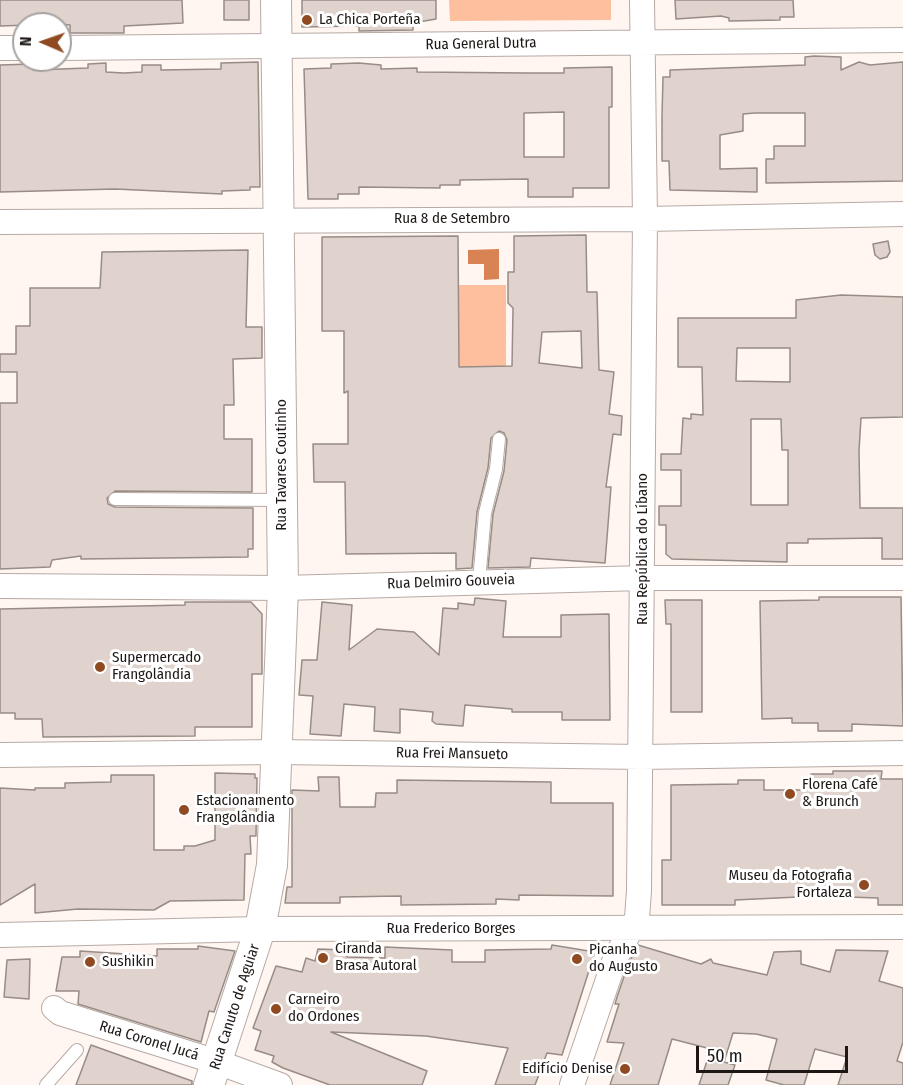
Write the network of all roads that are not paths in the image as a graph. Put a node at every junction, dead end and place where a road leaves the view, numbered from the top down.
1 (276, 0) edge
2 (642, 0) edge
3 (903, 40) edge
4 (641, 42) junction
5 (277, 47) junction
6 (72, 48) edge
7 (903, 214) edge
8 (645, 219) junction
9 (280, 220) junction
10 (0, 222) edge
11 (499, 439) dead end
12 (115, 499) dead end
13 (282, 500) junction
14 (643, 578) junction
15 (903, 578) edge
16 (478, 581) junction
17 (0, 586) edge
18 (283, 588) junction
19 (278, 752) junction
20 (903, 753) edge
21 (0, 755) edge
22 (640, 757) junction
23 (903, 927) edge
24 (260, 929) junction
25 (632, 930) junction
26 (0, 936) edge
27 (54, 1008) dead end
28 (77, 1050) dead end
29 (213, 1073) edge
30 (46, 1085) edge
31 (280, 1085) edge
32 (572, 1085) edge

1 - 5 street, Rua Tavares Coutinho
2 - 4 street, Rua República do Líbano
3 - 4 street, Rua General Dutra
4 - 5 street, Rua General Dutra
4 - 8 street, Rua República do Líbano
5 - 6 street, Rua General Dutra
5 - 9 street, Rua Tavares Coutinho
7 - 8 street, Rua 8 de Setembro
8 - 9 street, Rua 8 de Setembro
8 - 14 street, Rua República do Líbano
9 - 10 street, Rua 8 de Setembro
9 - 13 street, Rua Tavares Coutinho
11 - 16 lane
12 - 13 lane
13 - 18 street, Rua Tavares Coutinho
14 - 15 street, Rua Delmiro Gouveia
14 - 16 street, Rua Delmiro Gouveia
14 - 22 street, Rua República do Líbano
16 - 18 street, Rua Delmiro Gouveia
17 - 18 street, Rua Delmiro Gouveia
18 - 19 street, Rua Tavares Coutinho
19 - 21 street, Rua Frei Mansueto
19 - 22 street, Rua Frei Mansueto
19 - 24 street, Rua Tavares Coutinho
20 - 22 street, Rua Frei Mansueto
22 - 25 street, Rua República do Líbano
23 - 25 street, Rua Frederico Borges
24 - 25 street, Rua Frederico Borges
24 - 26 street, Rua Frederico Borges
24 - 29 street, Rua Canuto de Aguiar
25 - 32 street, Rua República do Líbano
27 - 29 street, Rua Coronel Jucá
28 - 30 lane
29 - 31 street, Rua Coronel Jucá

